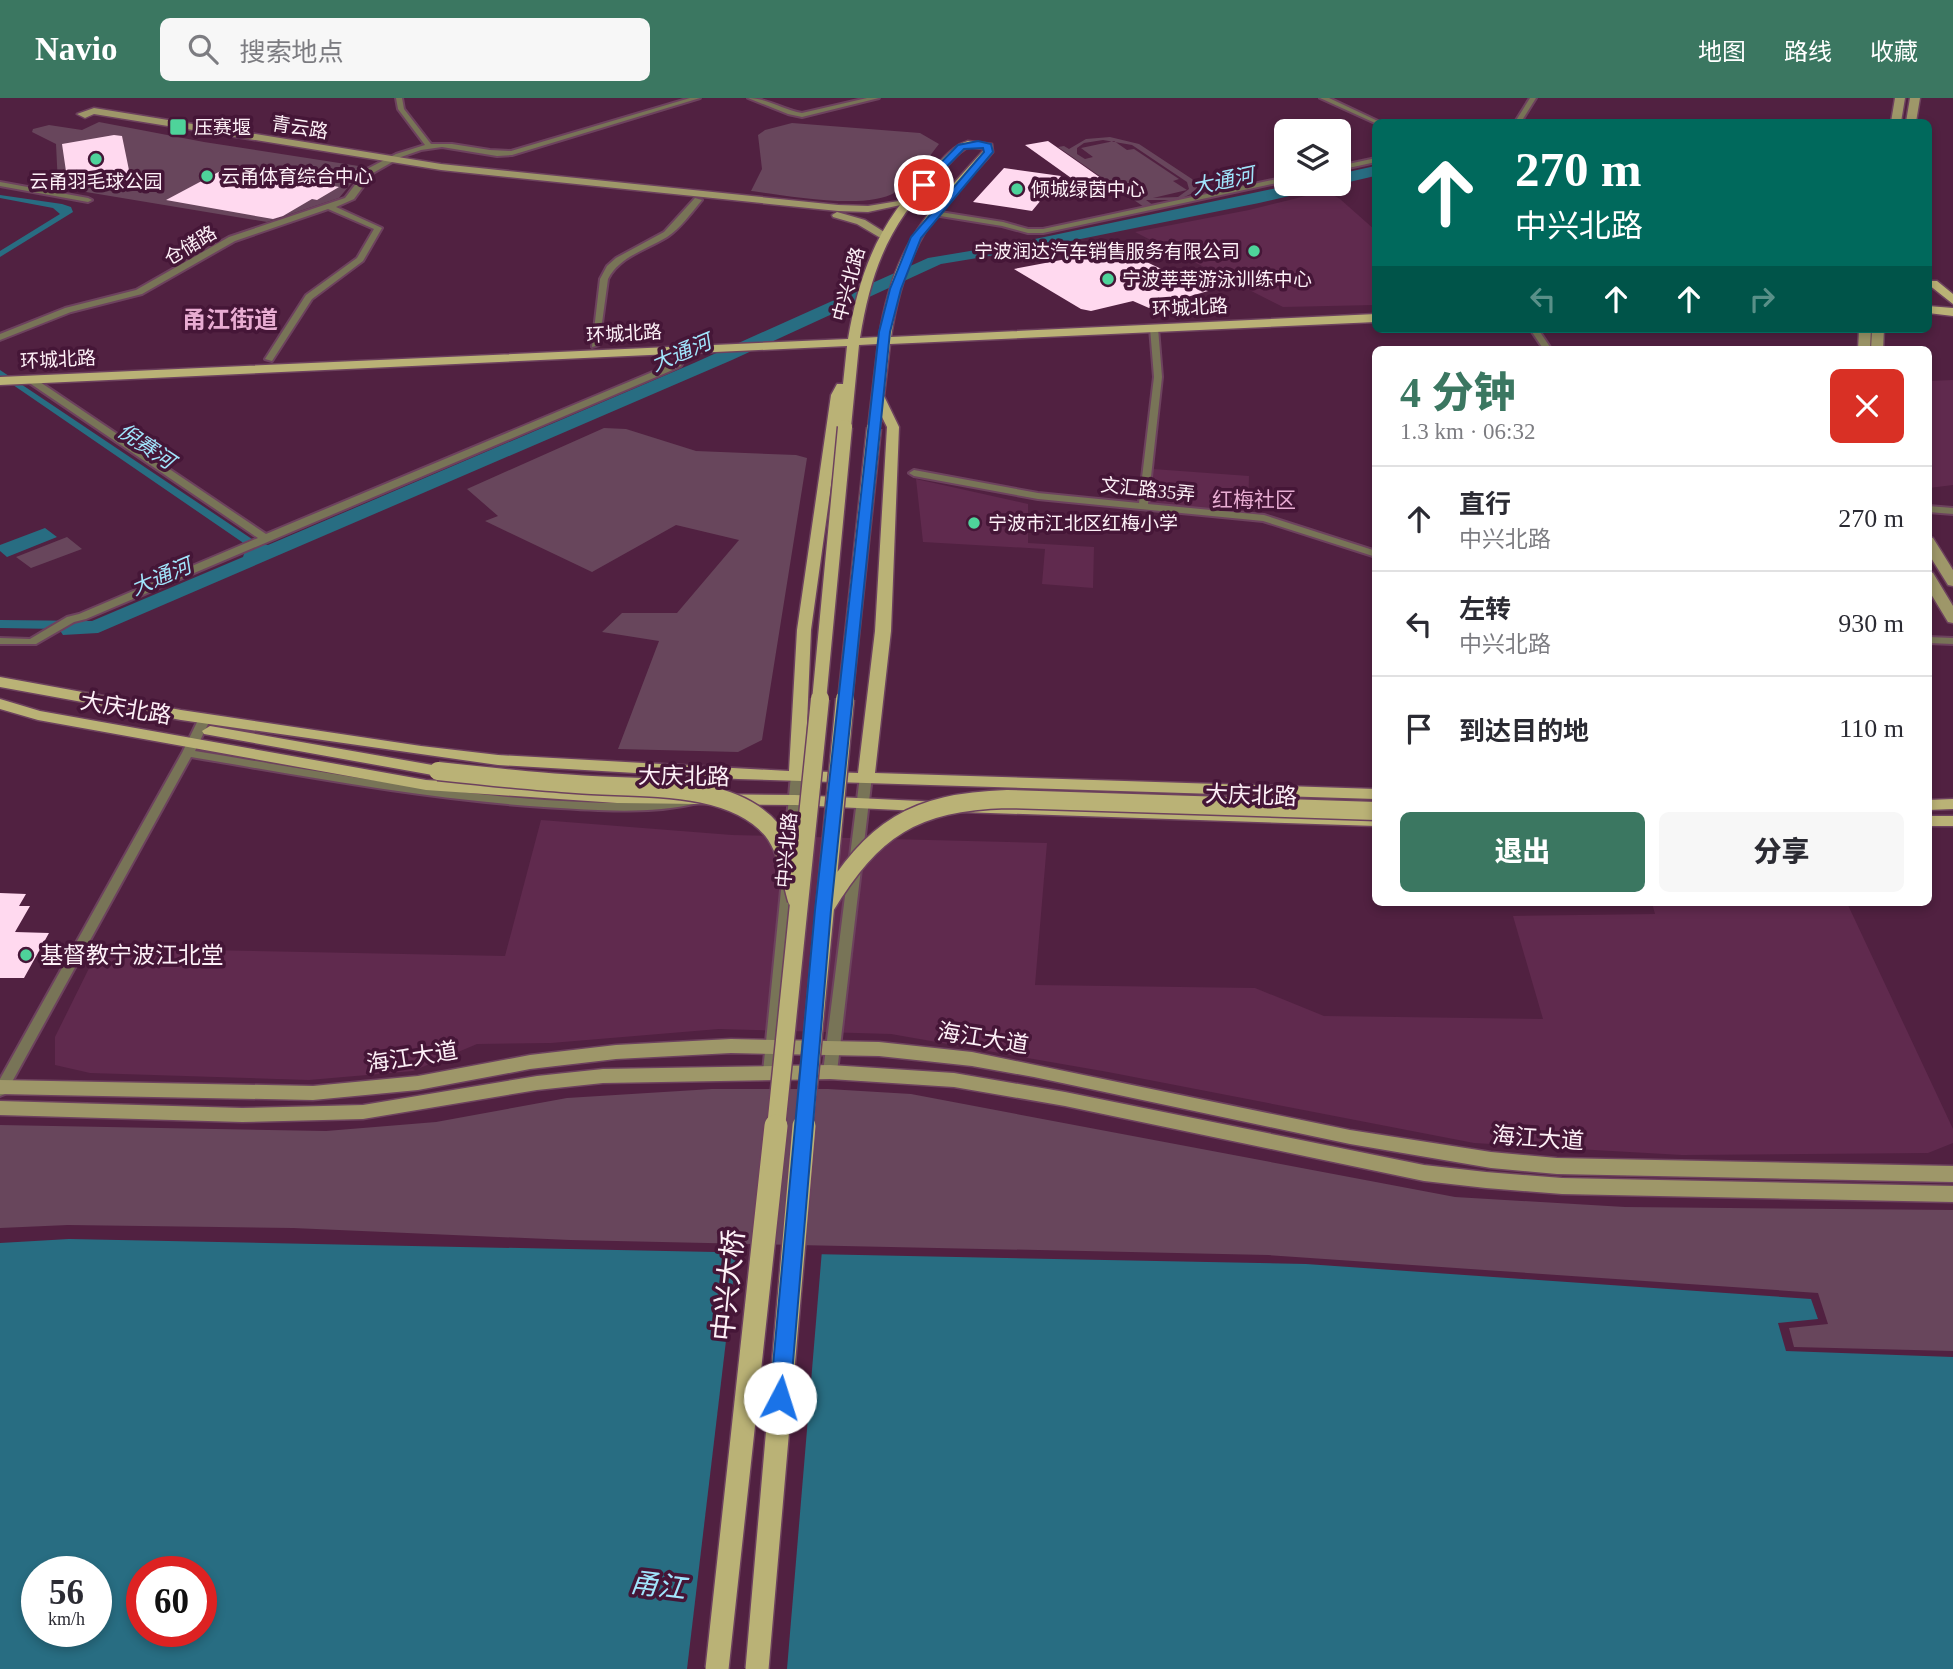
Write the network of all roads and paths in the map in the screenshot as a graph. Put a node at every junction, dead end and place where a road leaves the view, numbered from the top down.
1 (398, 98) edge
2 (697, 98) edge
3 (751, 98) edge
4 (876, 98) edge
5 (1323, 98) edge
6 (1533, 98) edge
7 (1900, 98) edge
8 (1915, 98) edge
9 (1520, 119) edge
10 (1896, 119) edge
11 (1912, 119) edge
12 (1372, 120) edge
13 (429, 146) junction
14 (1372, 161) edge
15 (388, 162) junction
16 (1351, 165) edge
17 (1274, 182) edge
18 (0, 184) edge
19 (88, 200) dead end
20 (698, 200) junction
21 (905, 203) junction
22 (330, 207) junction
23 (934, 213) junction
24 (883, 235) junction
25 (1942, 286) edge
26 (1953, 300) edge
27 (1932, 309) edge
28 (1372, 310) edge
29 (1953, 312) edge
30 (1372, 318) edge
31 (1154, 328) junction
32 (885, 336) junction
33 (0, 337) edge
34 (854, 337) junction
35 (595, 345) junction
36 (685, 349) junction
37 (269, 359) junction
38 (851, 368) junction
39 (0, 372) edge
40 (34, 375) junction
41 (0, 381) edge
42 (878, 396) junction
43 (914, 473) dead end
44 (1143, 506) junction
45 (1932, 509) edge
46 (1953, 511) edge
47 (264, 538) junction
48 (1932, 548) edge
49 (1372, 553) edge
50 (1953, 582) edge
51 (1932, 583) edge
52 (1953, 619) edge
53 (1932, 640) edge
54 (0, 641) edge
55 (1953, 641) edge
56 (0, 682) edge
57 (0, 694) edge
58 (0, 704) edge
59 (196, 736) junction
60 (797, 775) junction
61 (866, 776) junction
62 (1372, 794) edge
63 (795, 800) junction
64 (1932, 804) edge
65 (1953, 804) edge
66 (863, 805) junction
67 (1372, 811) edge
68 (1372, 821) edge
69 (1932, 821) edge
70 (1953, 821) edge
71 (800, 908) junction
72 (823, 910) junction
73 (773, 1047) junction
74 (832, 1049) junction
75 (770, 1072) junction
76 (831, 1072) junction
77 (1, 1088) edge
78 (0, 1108) edge
79 (1953, 1174) edge
80 (1953, 1194) edge
81 (718, 1669) edge
82 (757, 1669) edge

1 - 13 street
2 - 13 street
3 - 4 street
5 - 12 street
6 - 9 street
7 - 10 street
8 - 11 street
13 - 15 street
14 - 16 street
15 - 15 street, 青云路
15 - 20 street, 青云路
15 - 21 street, 青云路
15 - 22 street, 仓储路
17 - 23 street
18 - 19 street
20 - 24 street, 青云路
20 - 35 street
21 - 23 main road, 中兴北路
21 - 24 main road, 中兴北路
22 - 33 street, 仓储路
22 - 37 street
23 - 32 main road, 中兴北路
24 - 34 main road, 中兴北路
25 - 26 main road
27 - 29 main road
28 - 32 main road, 环城北路
30 - 31 main road, 环城北路
31 - 32 main road, 环城北路
31 - 44 street
32 - 34 main road, 环城北路
32 - 42 main road, 中兴北路
34 - 35 main road, 环城北路
34 - 36 main road, 环城北路
34 - 38 main road, 中兴北路
35 - 37 main road, 环城北路
36 - 40 main road, 环城北路
36 - 47 street
37 - 40 main road, 环城北路
38 - 60 main road
38 - 71 main road, 中兴北路, bridge
39 - 40 main road, 环城北路
40 - 41 main road, 环城北路
40 - 47 street
42 - 61 main road
42 - 72 main road, 中兴北路, bridge
43 - 44 street, 文汇路35弄
44 - 49 street, 文汇路35弄
45 - 46 street
47 - 54 street
48 - 50 street
51 - 52 street
53 - 55 street
56 - 59 main road, 大庆北路
57 - 59 main road, 大庆北路
58 - 59 main road, 大庆北路
59 - 60 main road, 大庆北路
59 - 63 main road, 大庆北路
59 - 71 main road, bridge
59 - 77 street
60 - 61 main road, 大庆北路
60 - 63 street
61 - 62 main road, 大庆北路
61 - 66 street
63 - 66 main road, 大庆北路
63 - 73 street
64 - 65 main road
66 - 68 main road, 大庆北路
66 - 74 street
67 - 72 main road, bridge
69 - 70 main road
71 - 81 main road, 中兴大桥, bridge
72 - 82 main road, bridge
73 - 74 street, 海江大道
73 - 75 street
73 - 77 street, 海江大道
74 - 76 street
74 - 79 street, 海江大道
75 - 76 street, 海江大道
75 - 78 street, 海江大道
76 - 80 street, 海江大道

